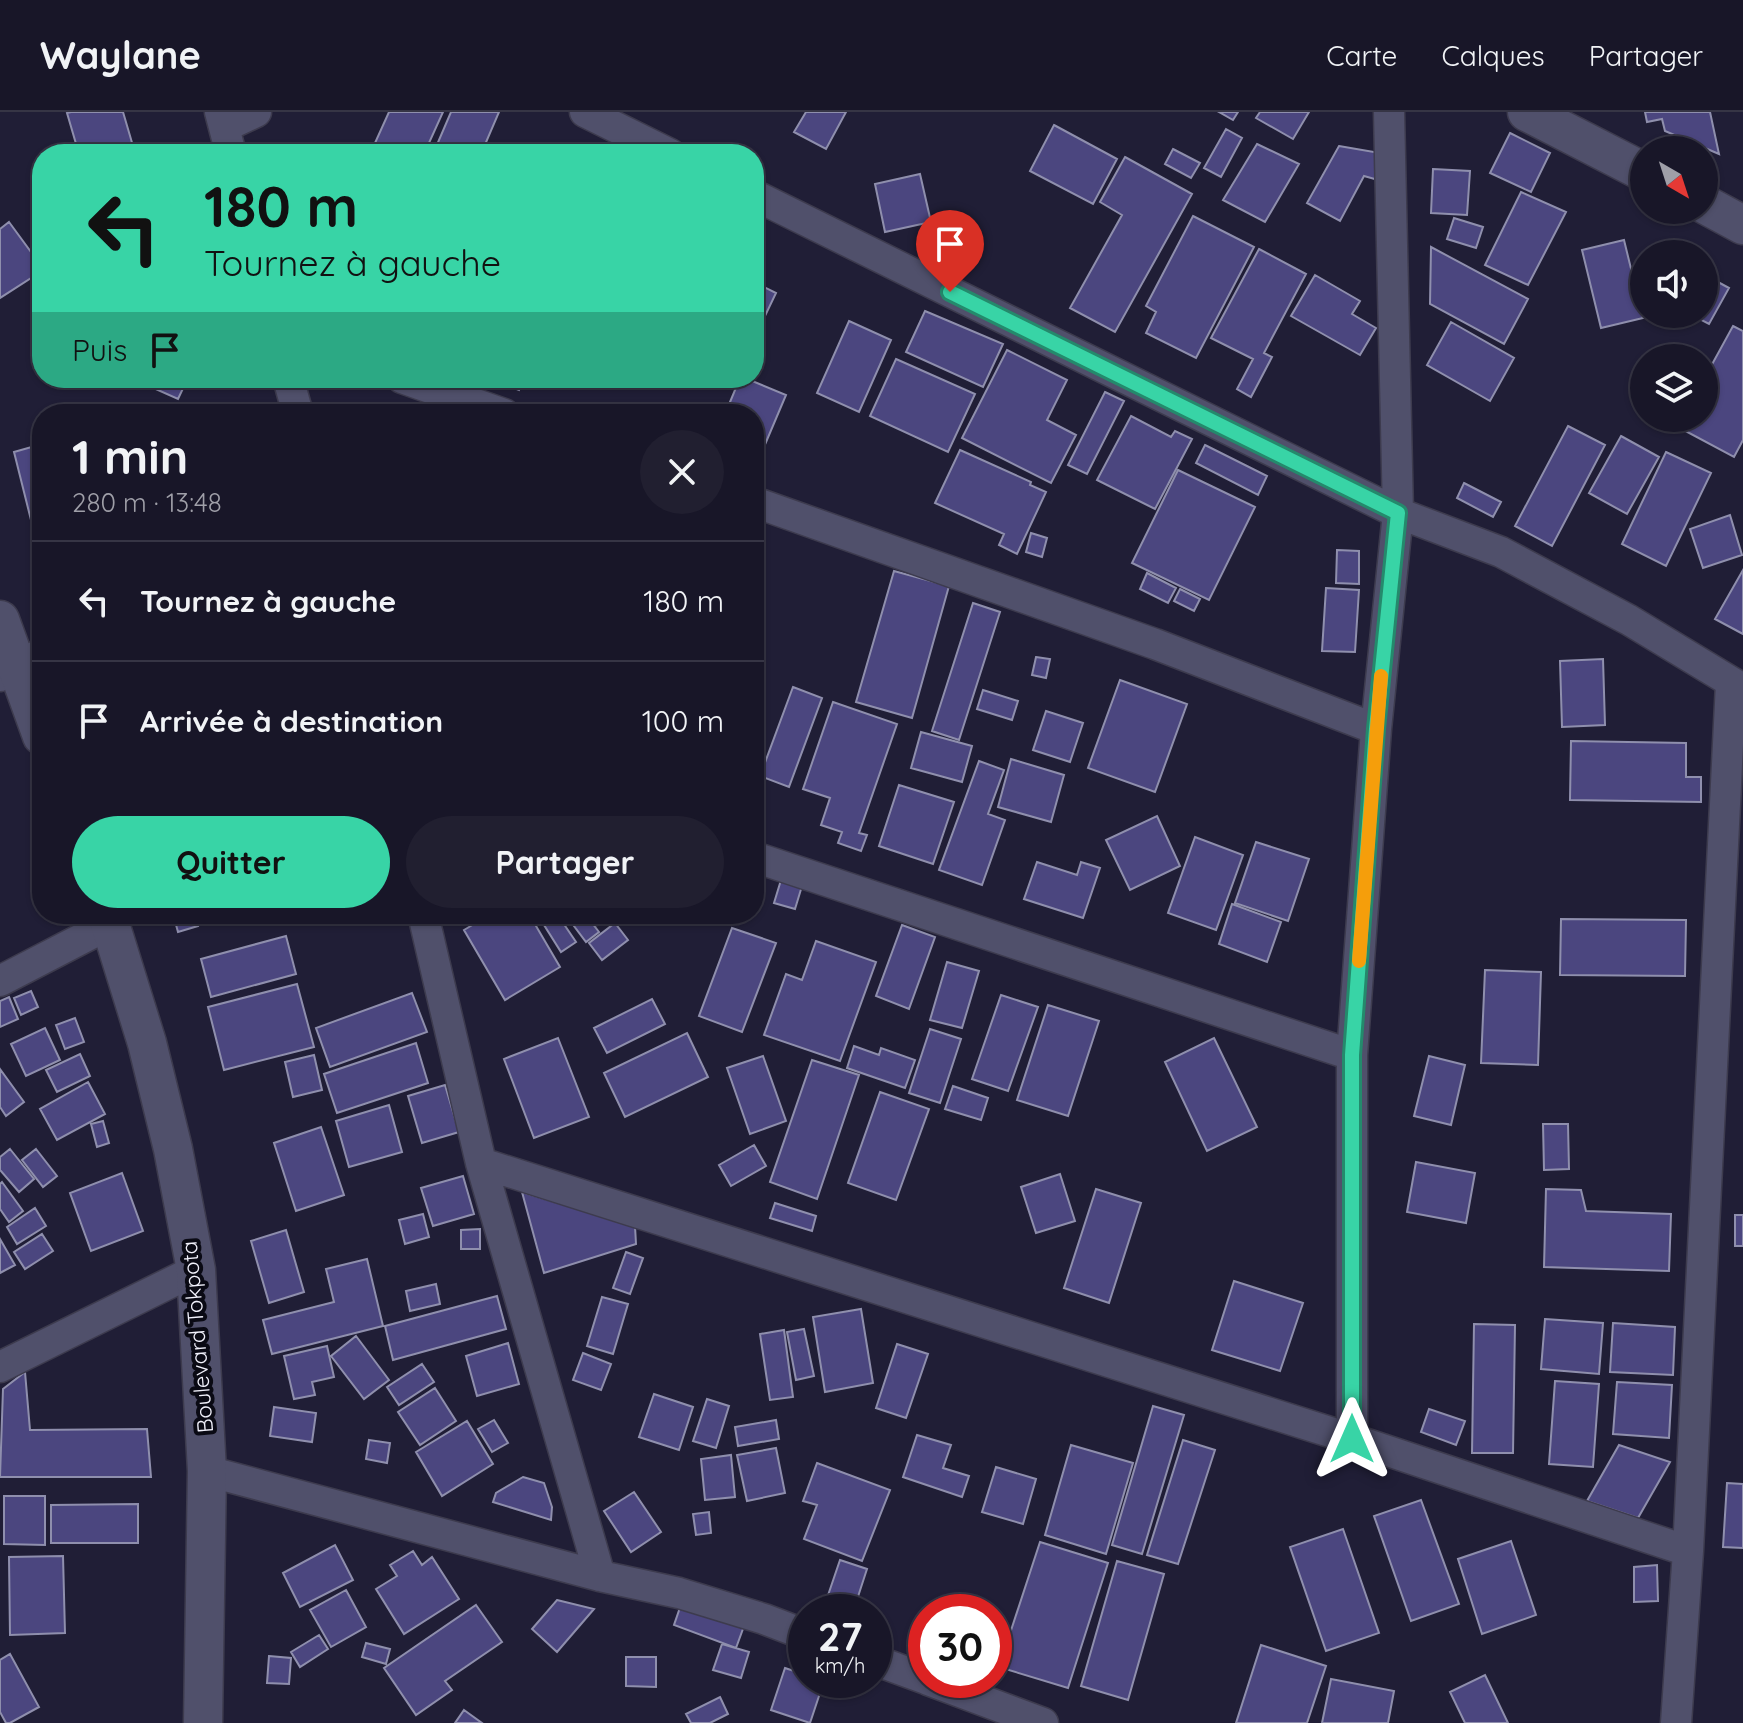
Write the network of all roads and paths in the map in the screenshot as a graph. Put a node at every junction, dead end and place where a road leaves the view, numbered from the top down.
1 (256, 112) edge
2 (585, 112) edge
3 (1389, 112) edge
4 (1548, 117) edge
5 (225, 131) edge
6 (650, 144) edge
7 (1630, 164) edge
8 (764, 200) edge
9 (1718, 212) edge
10 (1743, 225) edge
11 (430, 388) edge
12 (476, 404) edge
13 (764, 506) edge
14 (1398, 513) junction
15 (0, 620) edge
16 (20, 665) edge
17 (1737, 686) edge
18 (32, 704) edge
19 (1376, 729) junction
20 (764, 860) edge
21 (99, 924) edge
22 (110, 924) edge
23 (425, 924) edge
24 (0, 981) edge
25 (1352, 1055) junction
26 (481, 1163) junction
27 (196, 1270) junction
28 (0, 1367) edge
29 (1352, 1439) junction
30 (207, 1471) junction
31 (1688, 1551) junction
32 (600, 1576) junction
33 (788, 1628) edge
34 (976, 1698) edge
35 (203, 1723) edge
36 (1043, 1723) edge
37 (1676, 1723) edge

1 - 5 street
2 - 6 street
3 - 14 street
4 - 7 street
8 - 14 street
9 - 10 street
11 - 12 street
13 - 19 street
14 - 17 street
14 - 19 street
15 - 16 street
16 - 18 street
17 - 31 street
19 - 25 street
20 - 25 street
21 - 24 street
22 - 27 street, Boulevard Tokpota
23 - 26 street
25 - 29 street
26 - 29 street
26 - 32 street
27 - 28 street
27 - 30 street, Boulevard Tokpota
29 - 31 street
30 - 32 street
30 - 35 street, Boulevard Tokpota
31 - 37 street
32 - 33 street
34 - 36 street

